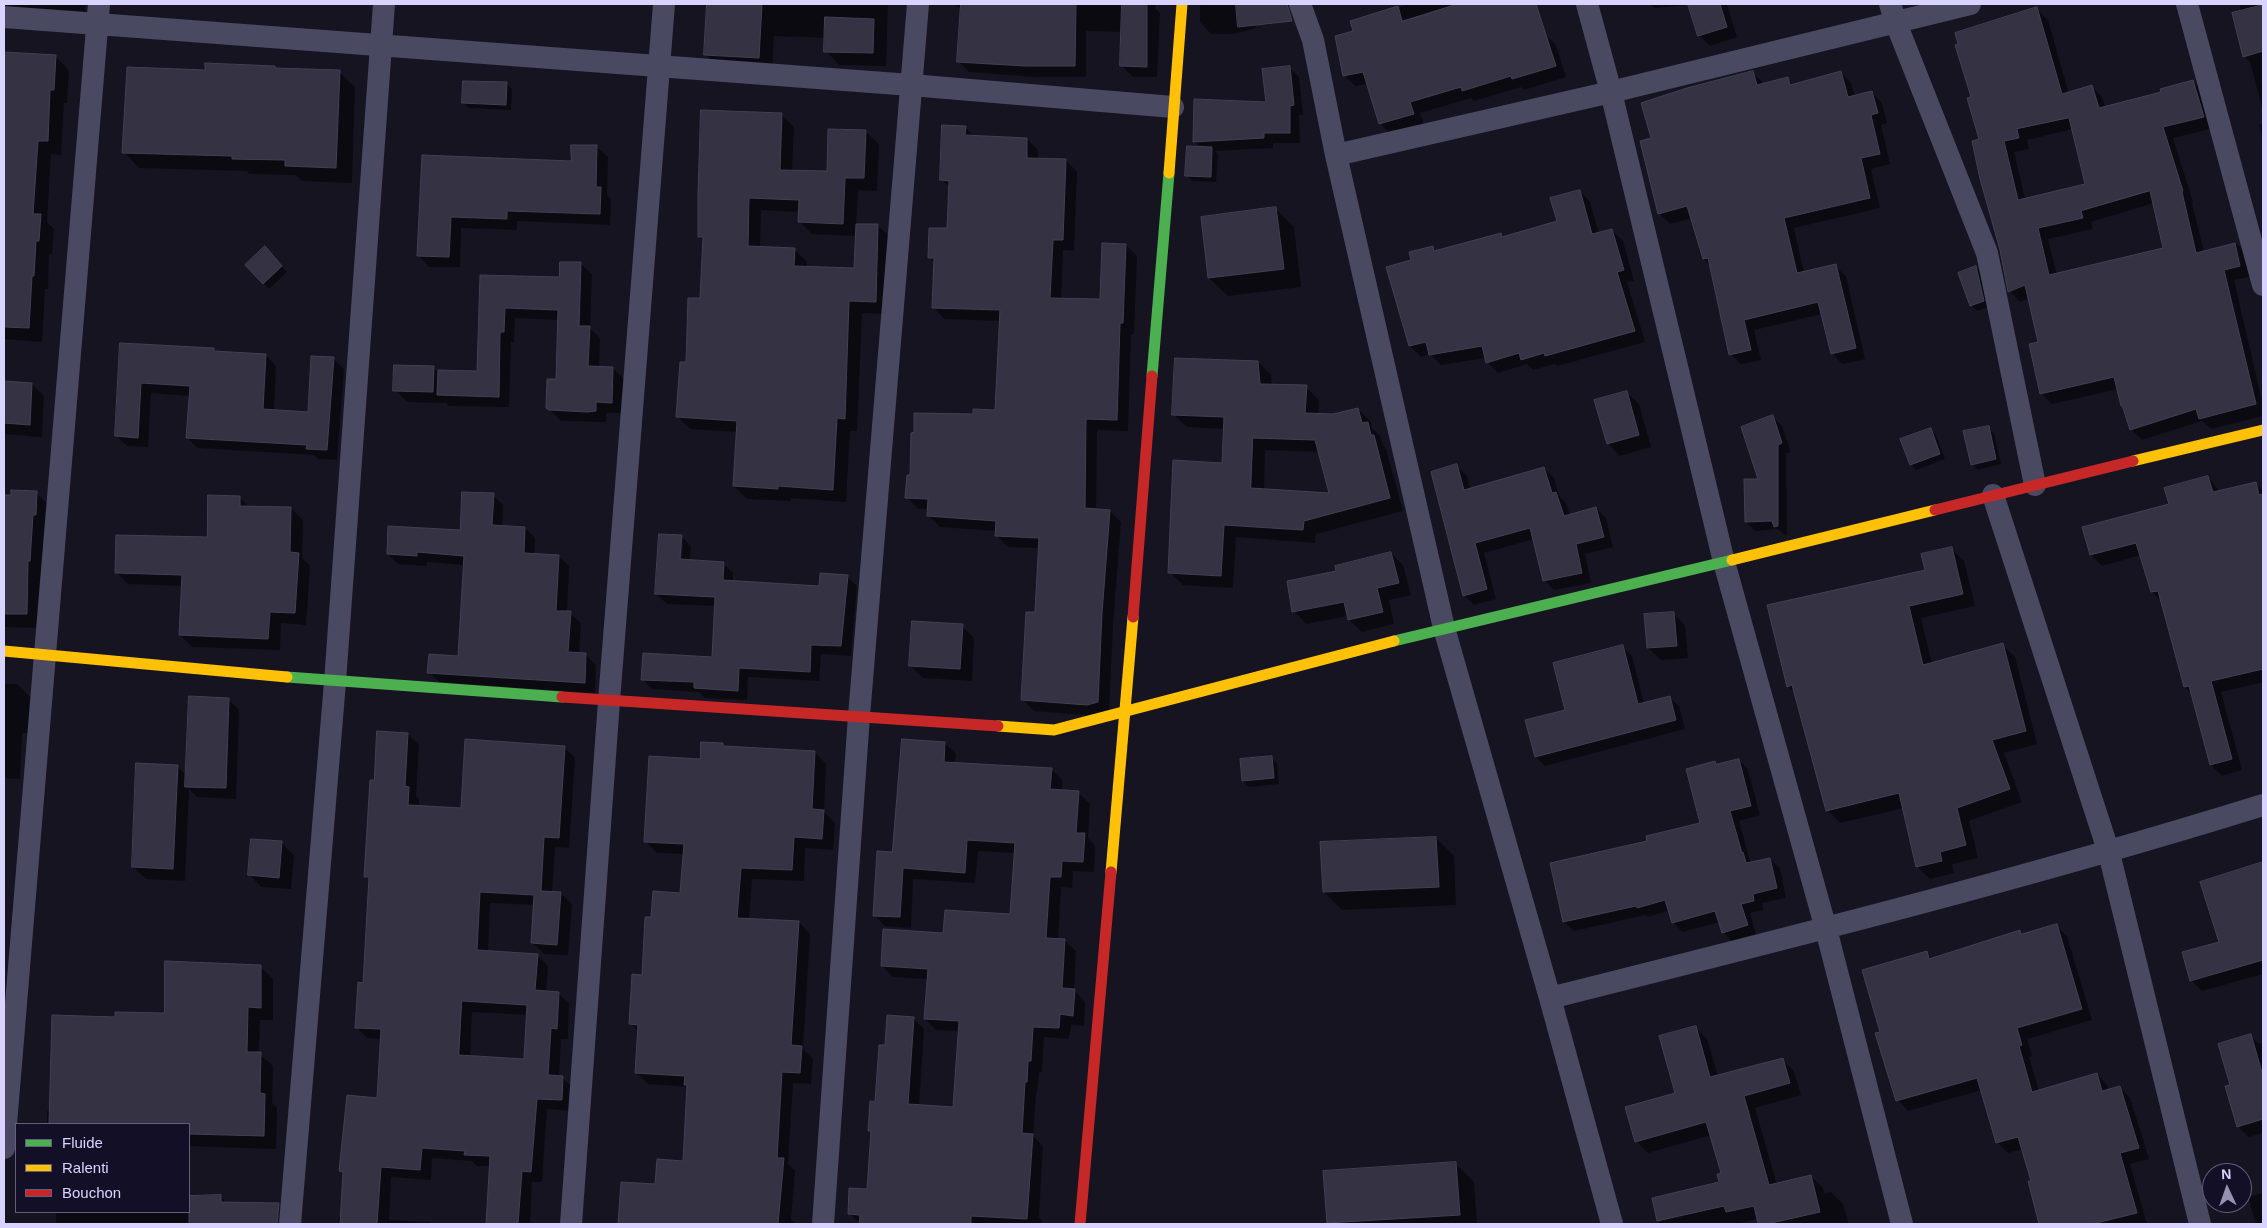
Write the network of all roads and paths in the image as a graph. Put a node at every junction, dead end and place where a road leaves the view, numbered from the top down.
1 (384, 4) edge
2 (664, 4) edge
3 (918, 4) edge
4 (1182, 4) edge
5 (1300, 4) edge
6 (1588, 4) edge
7 (1970, 4) edge
8 (2187, 4) edge
9 (1893, 13) edge
10 (98, 14) edge
11 (4, 17) edge
12 (381, 46) junction
13 (659, 67) junction
14 (912, 85) junction
15 (1612, 92) junction
16 (1174, 107) junction
17 (1336, 155) junction
18 (2263, 285) edge
19 (2263, 430) edge
20 (2035, 485) junction
21 (1993, 495) junction
22 (1724, 562) junction
23 (1444, 628) junction
24 (4, 651) edge
25 (46, 657) junction
26 (335, 682) junction
27 (609, 701) junction
28 (1126, 710) junction
29 (859, 716) junction
30 (2263, 806) edge
31 (2109, 853) junction
32 (1826, 929) junction
33 (1550, 998) junction
34 (4, 1148) edge
35 (290, 1224) edge
36 (571, 1224) edge
37 (823, 1224) edge
38 (1080, 1224) edge
39 (1612, 1224) edge
40 (1902, 1224) edge
41 (2200, 1224) edge

1 - 12 street
2 - 13 street
3 - 14 street
4 - 16 street
5 - 17 street
6 - 15 street
7 - 9 street
8 - 18 street
9 - 15 street
9 - 20 street
10 - 11 street
10 - 12 street
10 - 25 street
12 - 13 street
12 - 26 street
13 - 14 street
13 - 27 street
14 - 16 street
14 - 29 street
15 - 17 street
15 - 22 street
16 - 28 street
17 - 23 street
19 - 20 street
20 - 21 street
21 - 22 street
21 - 31 street
22 - 23 street
22 - 32 street
23 - 28 street
23 - 33 street
24 - 25 street
25 - 26 street
25 - 34 street
26 - 27 street
26 - 35 street
27 - 29 street
27 - 36 street
28 - 29 street
28 - 38 street
29 - 37 street
30 - 31 street
31 - 32 street
31 - 41 street
32 - 33 street
32 - 40 street
33 - 39 street

